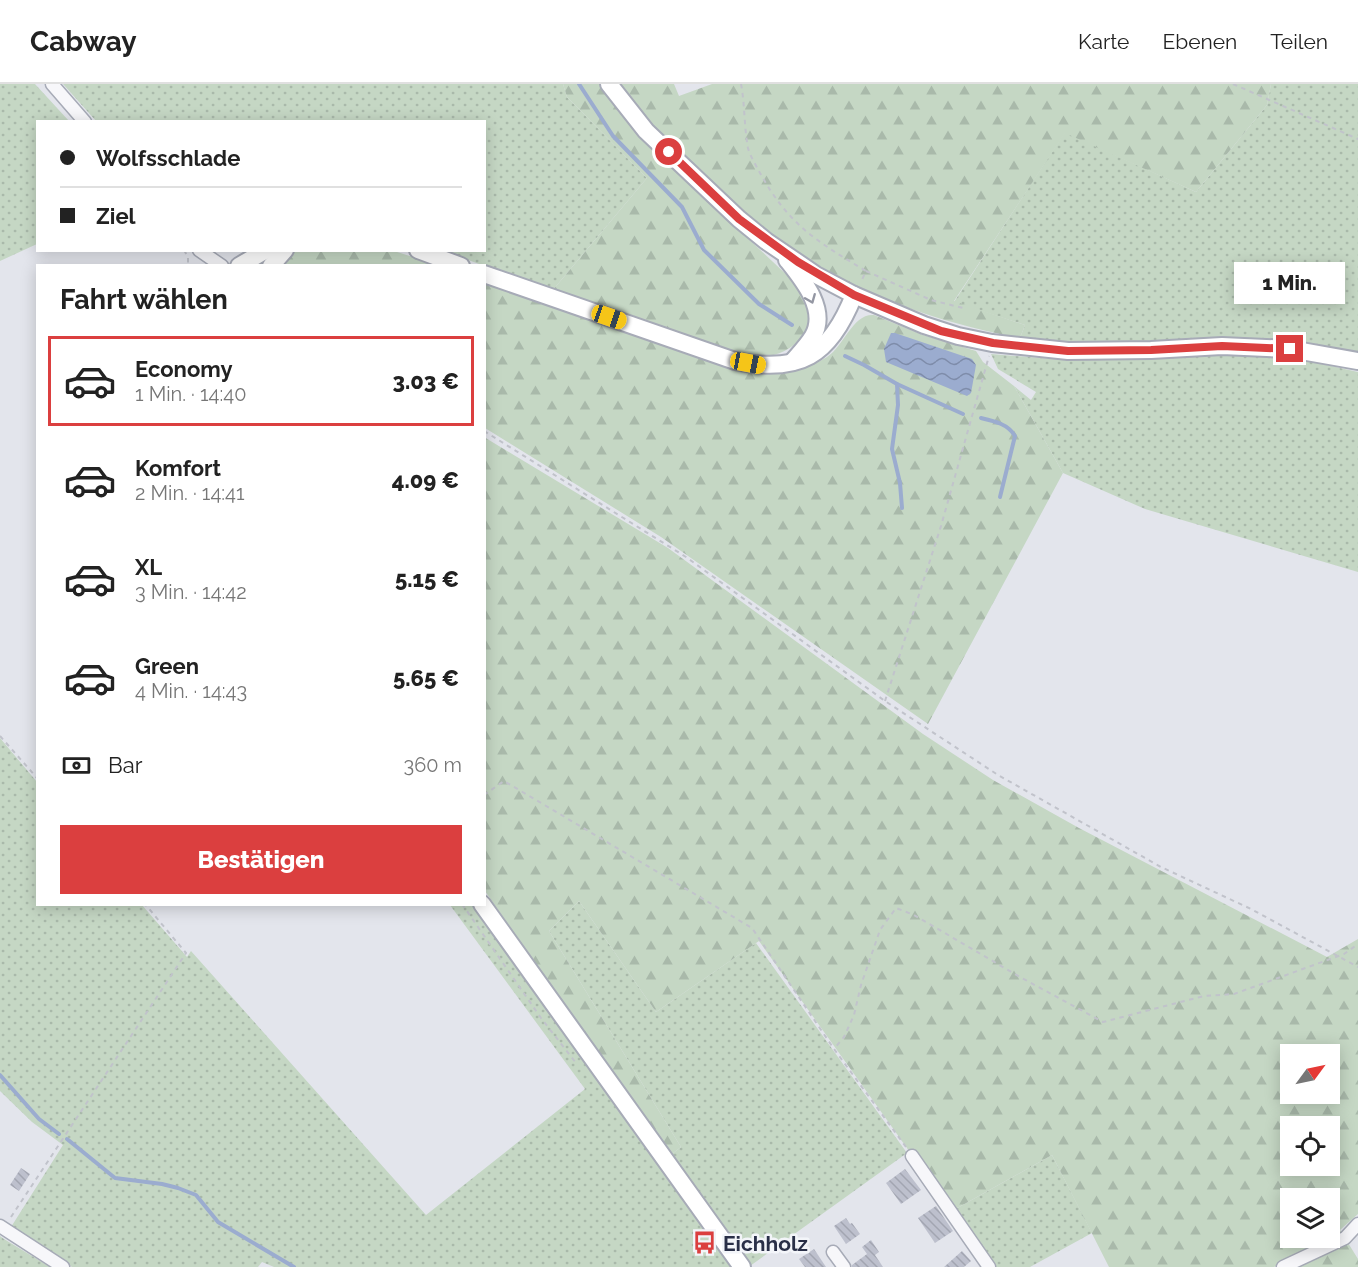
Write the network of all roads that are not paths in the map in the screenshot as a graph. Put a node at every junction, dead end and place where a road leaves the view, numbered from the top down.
1 (52, 84) edge
2 (609, 84) edge
3 (83, 120) edge
4 (779, 250) junction
5 (201, 252) edge
6 (263, 252) edge
7 (283, 252) edge
8 (423, 252) edge
9 (219, 264) edge
10 (242, 264) edge
11 (272, 264) edge
12 (456, 264) edge
13 (486, 275) edge
14 (854, 295) junction
15 (1358, 361) edge
16 (791, 364) junction
17 (483, 906) edge
18 (912, 1156) road end
19 (1358, 1224) edge
20 (2, 1227) edge
21 (833, 1252) dead end
22 (63, 1267) edge
23 (742, 1267) edge
24 (844, 1267) edge
25 (989, 1267) edge
26 (1283, 1267) edge

1 - 3 street
2 - 4 street
4 - 14 street
4 -> 16 street
5 - 9 street
6 - 10 street
7 - 11 street
8 - 12 street
13 - 16 street
14 - 15 street
14 - 16 street
17 - 23 street
18 - 25 street
19 - 26 street
20 - 22 street
21 - 24 street

